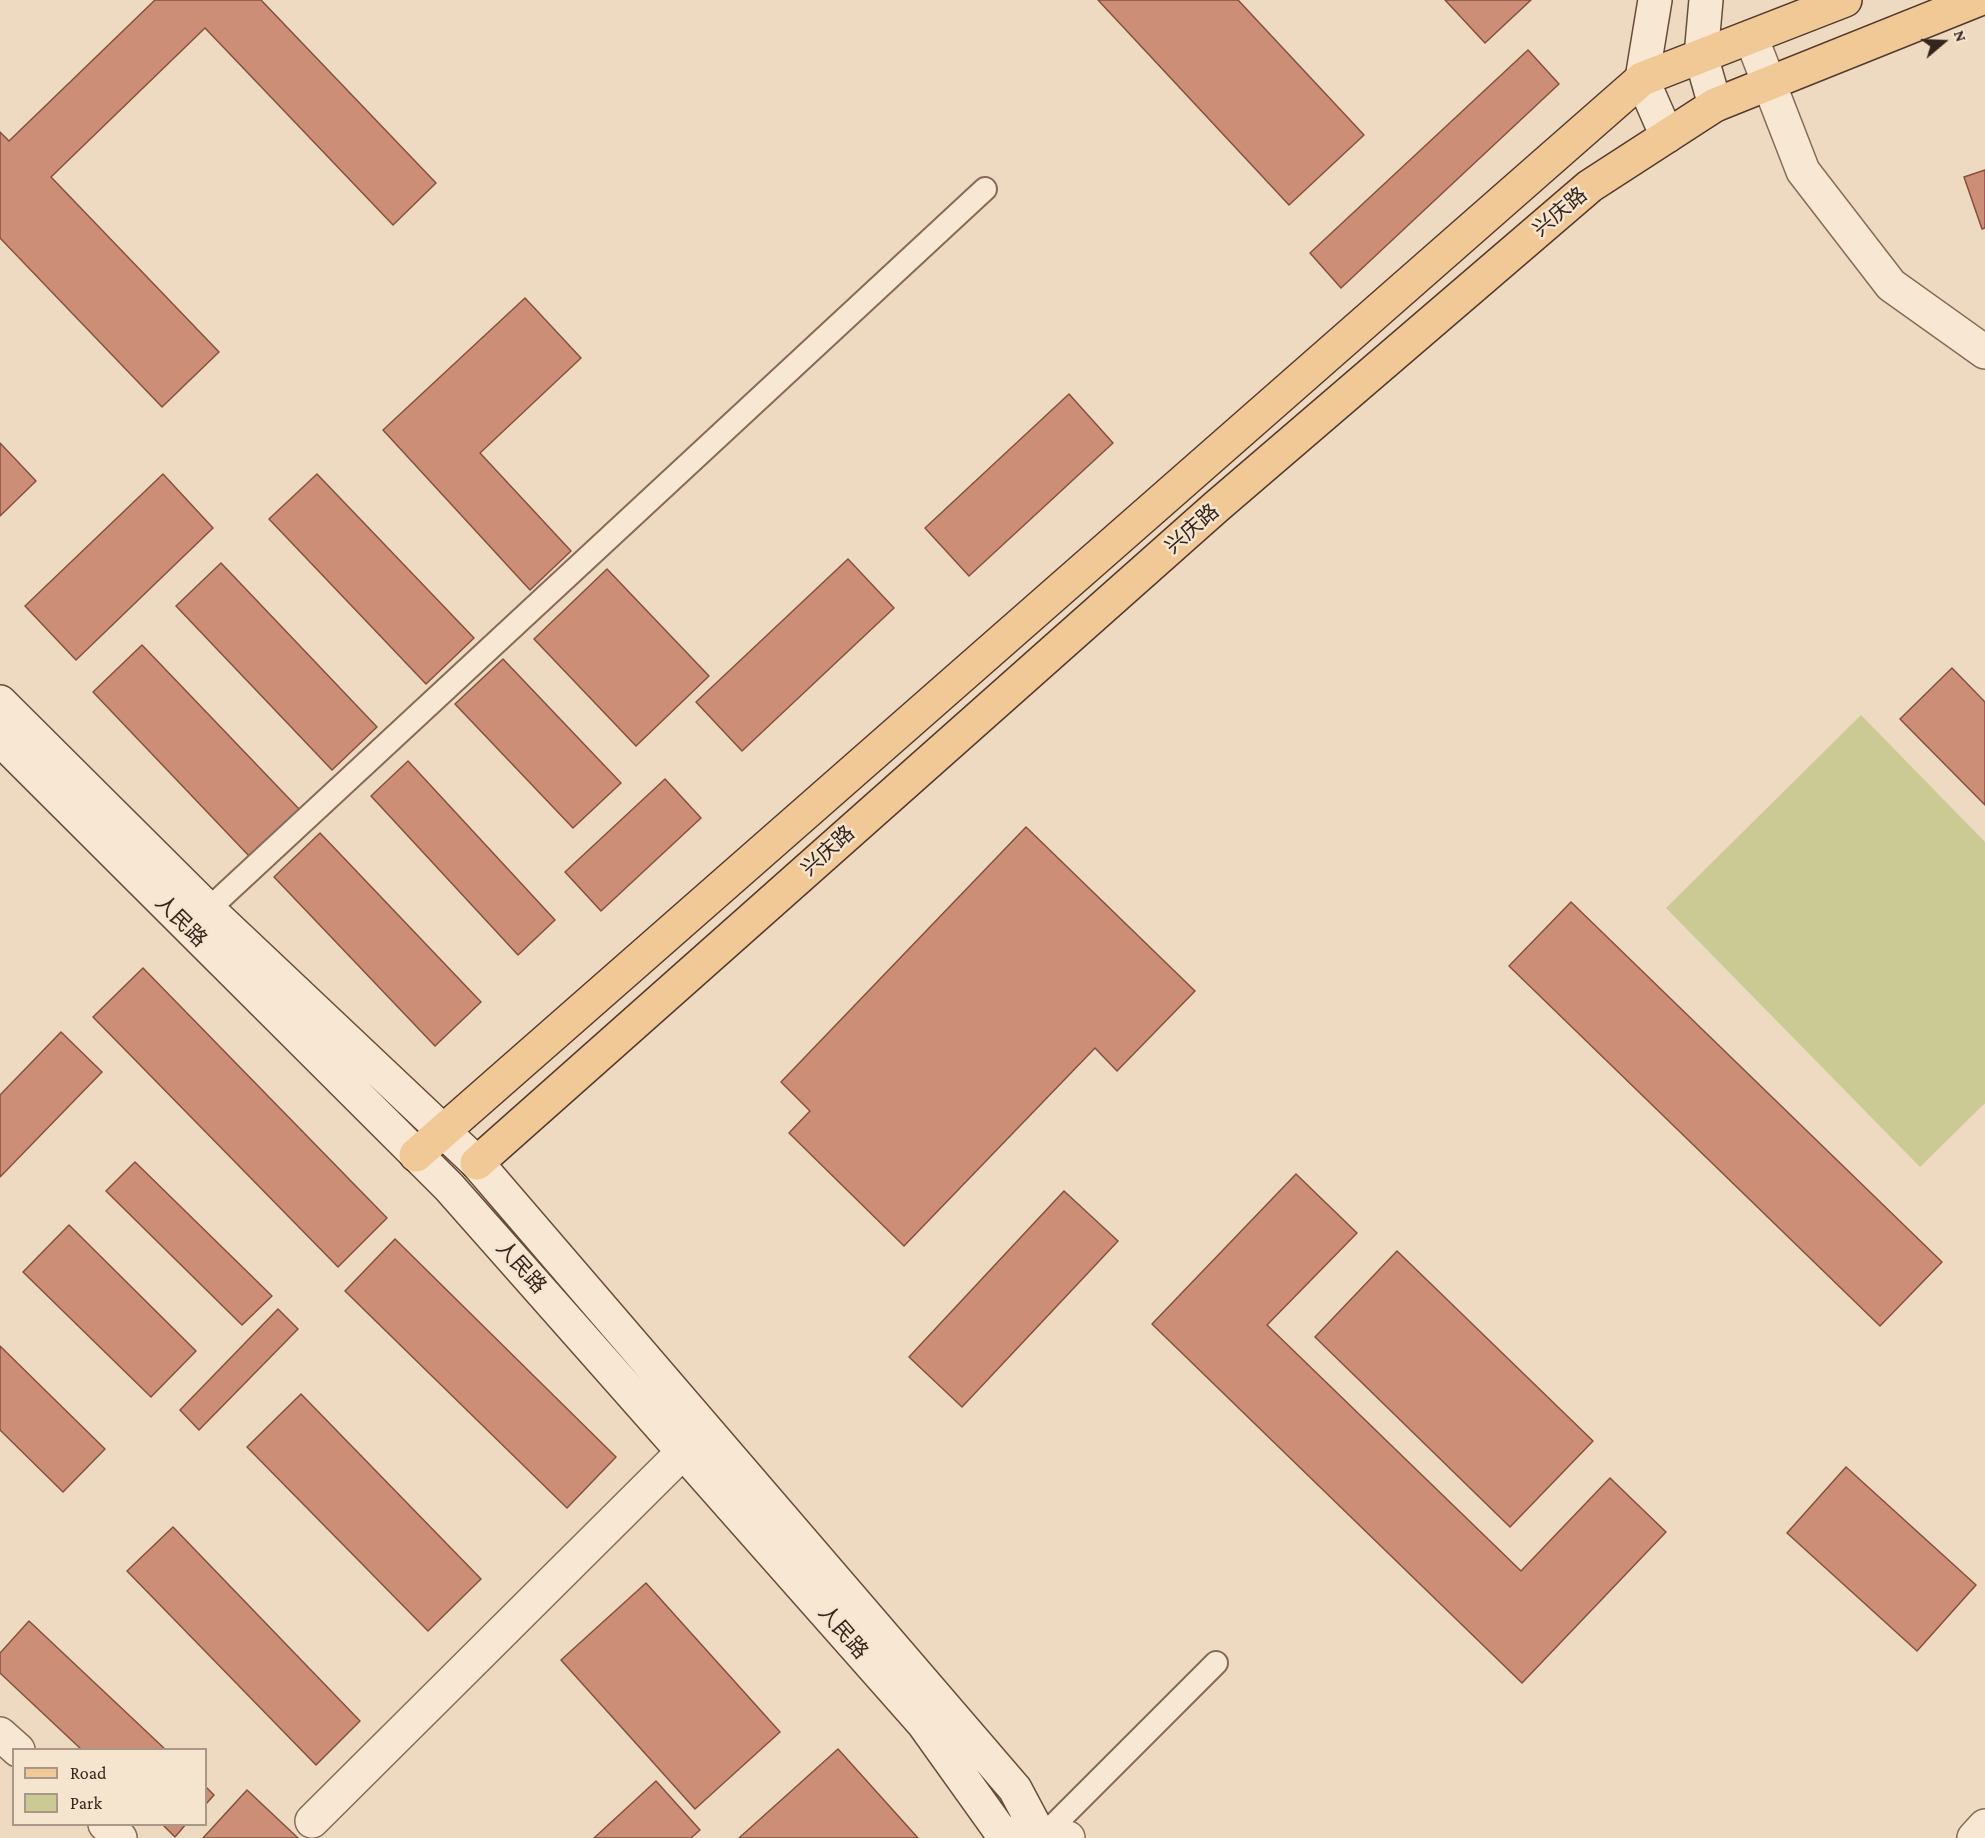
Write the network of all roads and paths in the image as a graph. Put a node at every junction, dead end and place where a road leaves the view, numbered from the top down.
1 (1655, 0) edge
2 (1706, 0) edge
3 (1845, 0) edge
4 (1977, 0) edge
5 (1751, 37) junction
6 (1701, 56) junction
7 (1642, 79) junction
8 (1769, 84) junction
9 (1715, 105) junction
10 (1667, 136) junction
11 (985, 189) dead end
12 (1985, 352) edge
13 (0, 702) edge
14 (0, 739) edge
15 (198, 918) junction
16 (443, 1132) junction
17 (416, 1155) junction
18 (477, 1163) junction
19 (449, 1187) junction
20 (684, 1451) junction
21 (1216, 1662) dead end
22 (0, 1734) edge
23 (17, 1748) edge
24 (312, 1821) dead end
25 (107, 1826) edge
26 (1985, 1826) edge
27 (1002, 1835) edge
28 (120, 1838) edge
29 (1041, 1838) edge
30 (1068, 1838) edge
31 (1974, 1838) edge

1 - 7 main road
2 - 6 main road
3 - 5 main road
4 - 8 main road, 兴庆路
5 - 6 main road
5 - 8 main road
6 - 7 main road
6 - 9 main road
7 - 10 main road
7 - 16 main road
8 - 9 main road, 兴庆路
8 - 12 main road
9 - 10 main road, 兴庆路
10 - 18 main road, 兴庆路
11 - 15 lane
13 - 15 main road
14 - 15 main road, 人民路
15 - 16 main road
15 - 17 main road, 人民路
16 - 17 main road
16 - 18 main road
17 - 19 main road, 人民路
18 - 19 main road
18 - 29 main road
19 - 20 main road, 人民路
20 - 24 main road
20 - 27 main road, 人民路
21 - 29 lane
22 - 23 main road
25 - 28 main road
26 - 31 main road
27 - 29 main road
29 - 30 main road

